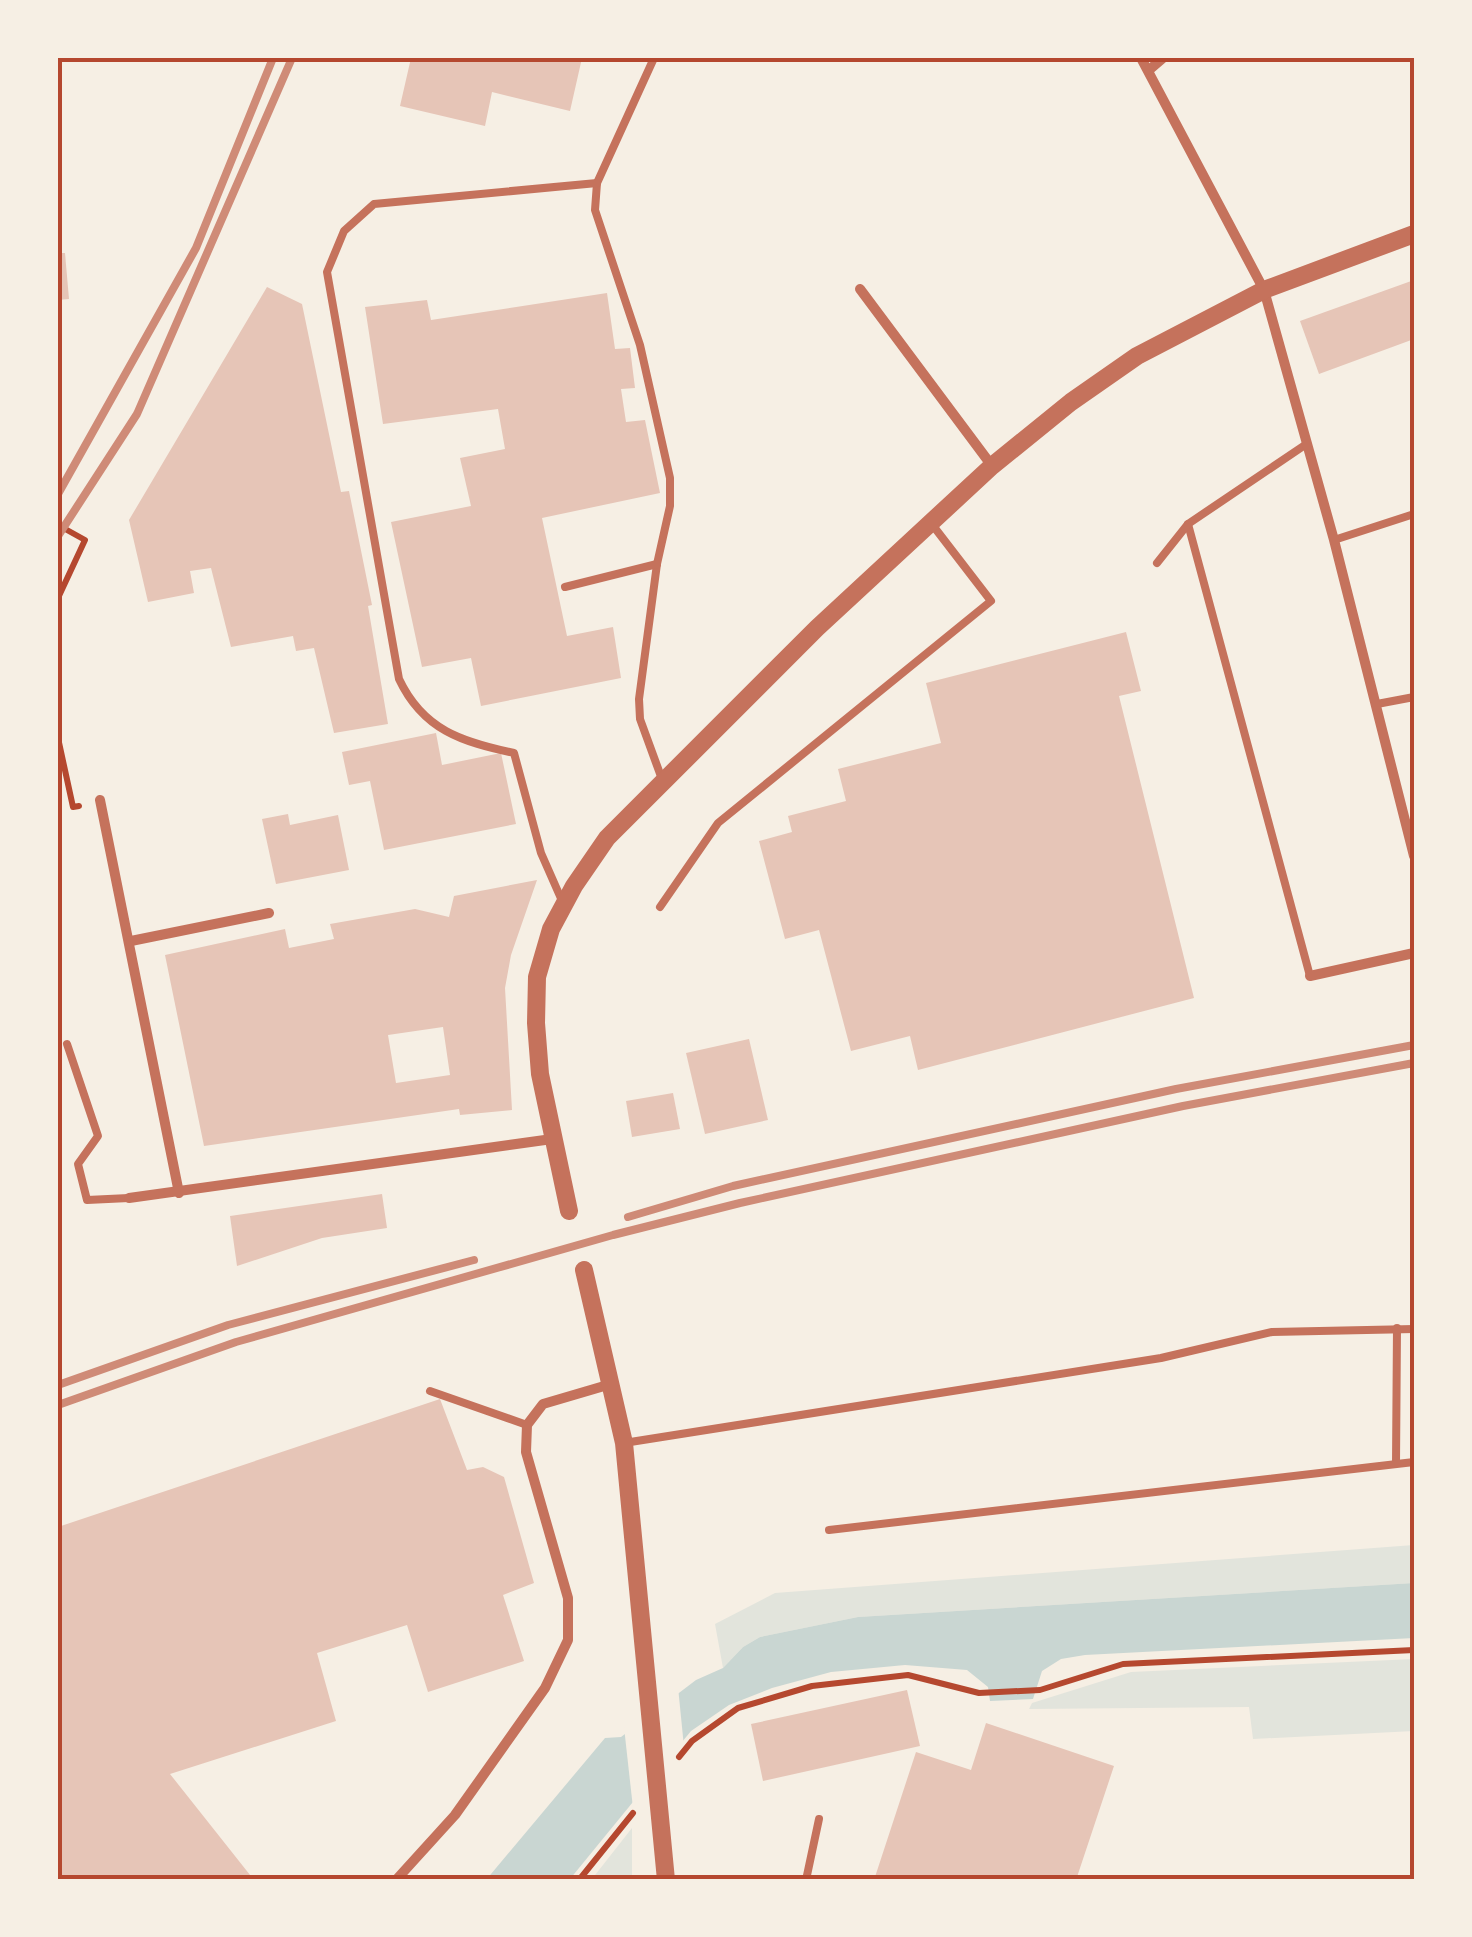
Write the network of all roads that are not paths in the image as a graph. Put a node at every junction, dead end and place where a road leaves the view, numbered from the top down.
1 (654, 58) edge
2 (1140, 58) edge
3 (1163, 58) edge
4 (1149, 70) junction
5 (597, 183) junction
6 (1414, 234) edge
7 (860, 289) dead end
8 (1264, 290) junction
9 (1305, 445) junction
10 (992, 466) junction
11 (1414, 514) edge
12 (931, 522) junction
13 (1188, 524) junction
14 (1334, 540) junction
15 (1157, 563) dead end
16 (657, 564) junction
17 (565, 587) dead end
18 (1414, 697) edge
19 (1377, 704) junction
20 (663, 782) junction
21 (100, 800) road end
22 (1414, 856) edge
23 (564, 905) junction
24 (660, 907) dead end
25 (269, 913) dead end
26 (130, 942) junction
27 (1414, 952) edge
28 (1310, 976) joint
29 (67, 1044) dead end
30 (552, 1139) junction
31 (179, 1193) junction
32 (129, 1198) joint
33 (570, 1211) dead end
34 (584, 1270) dead end
35 (1397, 1328) junction
36 (1414, 1329) edge
37 (611, 1384) junction
38 (430, 1391) dead end
39 (527, 1425) junction
40 (624, 1442) junction
41 (1414, 1462) edge
42 (1396, 1463) junction
43 (830, 1530) dead end
44 (819, 1818) dead end
45 (396, 1880) edge
46 (666, 1880) edge
47 (806, 1880) edge

1 - 5 lane
2 - 4 street
3 - 4 street
4 - 8 street
5 - 16 lane
5 - 23 lane
6 - 8 street
7 - 10 street
8 - 9 street
8 - 10 street
9 - 13 lane
9 - 14 street
10 - 12 street
11 - 14 lane
12 - 20 street
12 - 24 lane
13 - 15 lane
13 - 28 lane
14 - 19 street
16 - 17 lane
16 - 20 lane
18 - 19 lane
19 - 22 street
20 - 23 street
21 - 26 street
23 - 30 street
25 - 26 street
26 - 31 street
27 - 28 street
29 - 32 lane
30 - 31 street
30 - 33 street
31 - 32 street
34 - 37 street
35 - 36 lane
35 - 40 lane
35 - 42 lane
37 - 39 street
37 - 40 street
38 - 39 lane
39 - 45 street
40 - 46 street
41 - 42 lane
42 - 43 lane
44 - 47 lane

